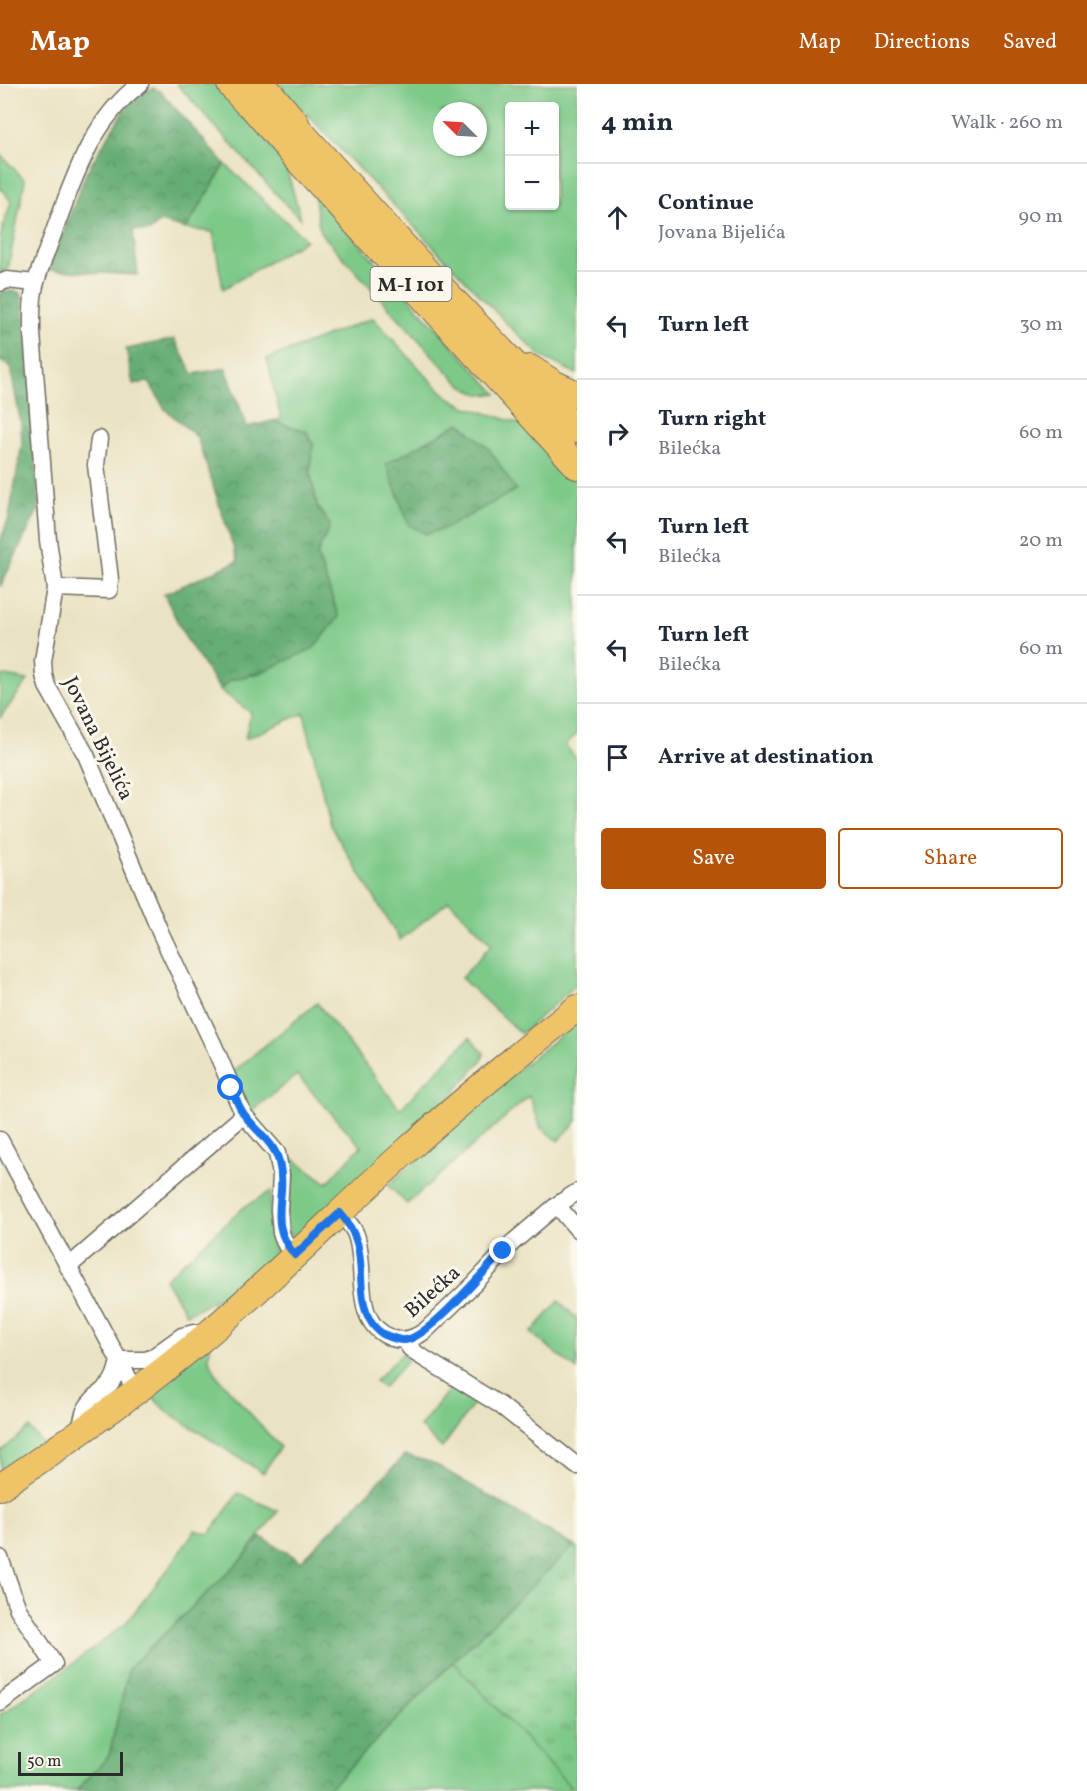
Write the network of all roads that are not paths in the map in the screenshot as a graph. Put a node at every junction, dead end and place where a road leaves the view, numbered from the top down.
1 (133, 86) edge
2 (246, 90) edge
3 (294, 124) joint
4 (0, 283) edge
5 (35, 283) junction
6 (439, 285) junction
7 (577, 394) edge
8 (577, 430) edge
9 (99, 439) dead end
10 (577, 466) edge
11 (55, 588) junction
12 (577, 1008) edge
13 (244, 1115) junction
14 (0, 1140) edge
15 (577, 1192) edge
16 (557, 1205) junction
17 (340, 1213) junction
18 (577, 1229) edge
19 (295, 1255) junction
20 (68, 1267) junction
21 (209, 1333) junction
22 (405, 1340) junction
23 (119, 1360) junction
24 (135, 1390) junction
25 (81, 1431) junction
26 (577, 1466) edge
27 (0, 1487) edge
28 (0, 1558) edge
29 (0, 1703) edge

1 - 5 street, Jovana Bijelića
2 - 3 highway, M-I 101
2 - 10 main road, M-I 101
3 - 6 main road, M-I 101
4 - 5 street
5 - 11 street, Jovana Bijelića
6 - 7 main road
6 - 8 main road, M-I 101
9 - 11 street
11 - 13 street, Jovana Bijelića
12 - 17 main road
13 - 19 street, Jovana Bijelića
13 - 20 street
14 - 20 street
15 - 16 street, Bilećka
16 - 18 street
16 - 22 street, Bilećka
17 - 19 main road
17 - 22 street, Bilećka
19 - 21 main road
20 - 23 street
21 - 23 street
21 - 24 main road
22 - 26 street
23 - 24 street
23 - 25 street
24 - 25 main road
25 - 27 main road
28 - 29 street

